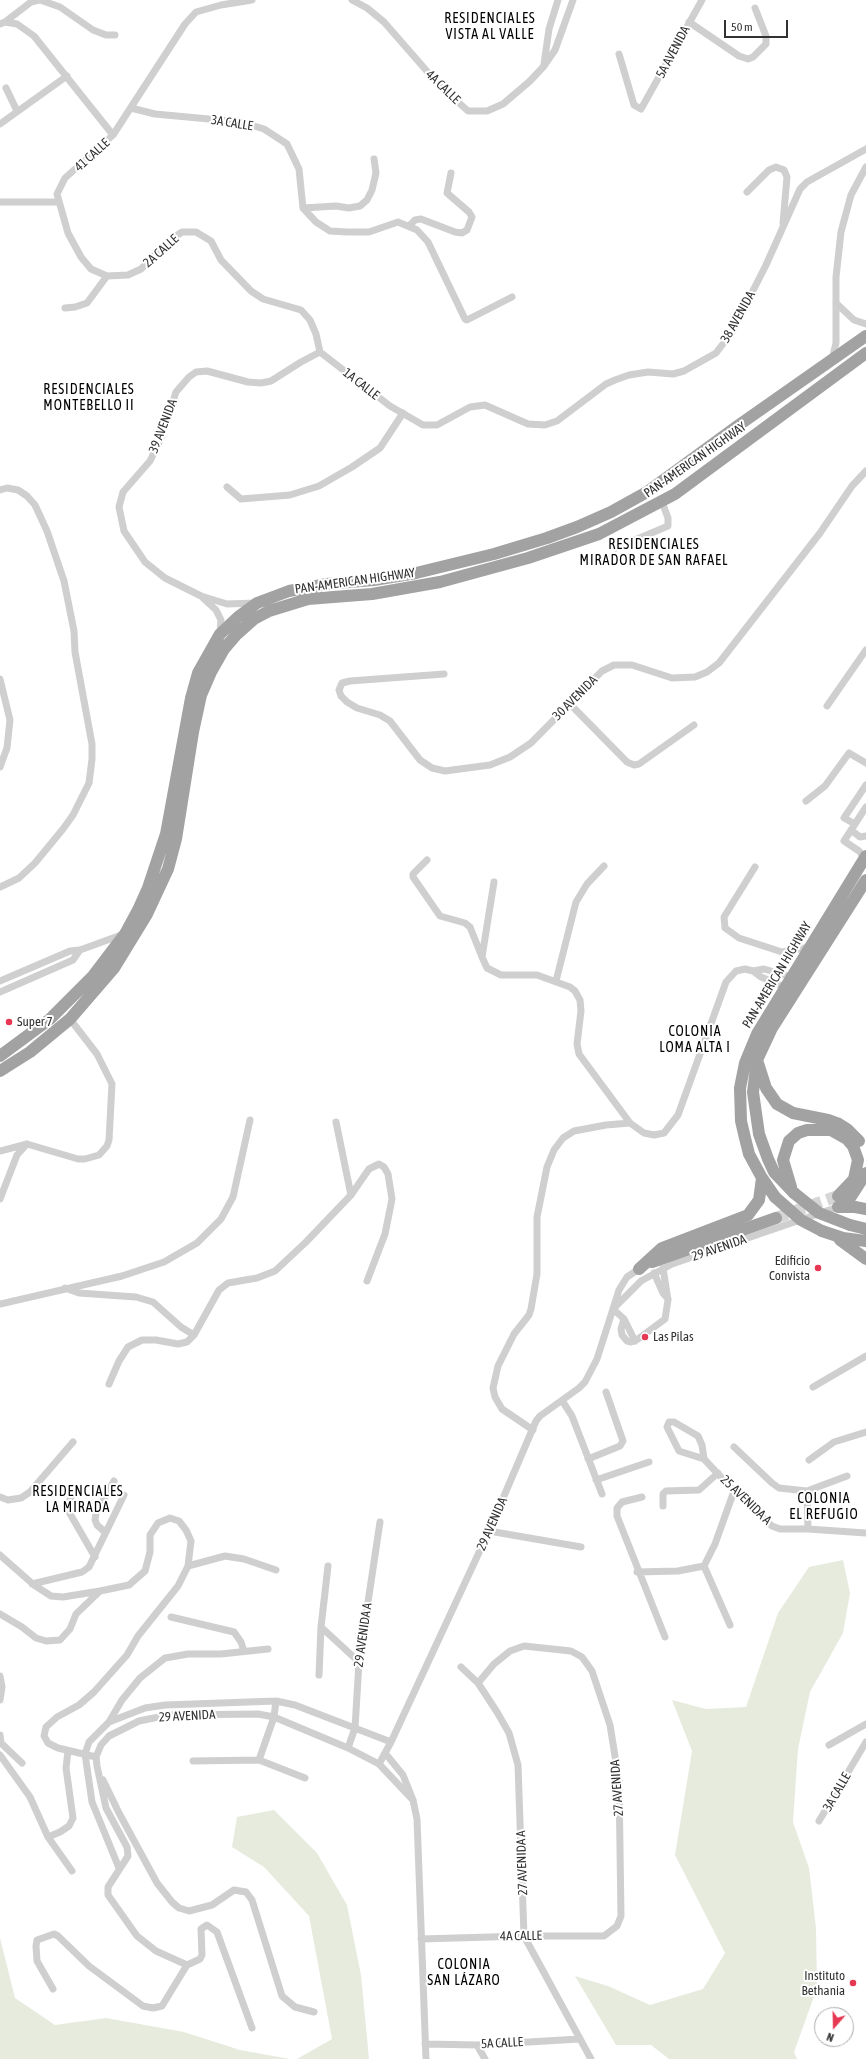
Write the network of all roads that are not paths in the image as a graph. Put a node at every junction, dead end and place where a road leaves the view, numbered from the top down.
1 (40, 0) edge
2 (252, 0) edge
3 (352, 0) edge
4 (558, 0) edge
5 (573, 0) edge
6 (702, 0) edge
7 (755, 8) dead end
8 (689, 22) junction
9 (2, 23) edge
10 (115, 35) dead end
11 (619, 54) dead end
12 (544, 66) junction
13 (67, 76) junction
14 (6, 88) dead end
15 (131, 108) junction
16 (17, 111) junction
17 (0, 124) edge
18 (113, 135) junction
19 (866, 149) edge
20 (374, 158) dead end
21 (866, 167) edge
22 (451, 173) dead end
23 (747, 192) dead end
24 (0, 202) edge
25 (59, 202) junction
26 (303, 208) junction
27 (784, 225) junction
28 (409, 226) junction
29 (107, 276) junction
30 (512, 297) dead end
31 (837, 304) junction
32 (66, 308) dead end
33 (866, 324) edge
34 (866, 336) edge
35 (320, 352) junction
36 (866, 353) edge
37 (832, 360) junction
38 (776, 398) junction
39 (402, 413) junction
40 (750, 439) junction
41 (718, 440) junction
42 (866, 471) edge
43 (227, 487) dead end
44 (683, 488) junction
45 (0, 490) edge
46 (662, 502) junction
47 (616, 548) dead end
48 (201, 596) junction
49 (257, 603) junction
50 (220, 634) junction
51 (866, 650) edge
52 (444, 674) dead end
53 (0, 679) edge
54 (570, 704) junction
55 (827, 706) dead end
56 (694, 725) dead end
57 (866, 763) edge
58 (0, 767) edge
59 (866, 785) edge
60 (806, 801) dead end
61 (866, 807) edge
62 (853, 827) junction
63 (866, 837) edge
64 (865, 858) edge
65 (426, 860) dead end
66 (604, 866) dead end
67 (755, 868) dead end
68 (866, 880) edge
69 (494, 882) dead end
70 (0, 888) edge
71 (124, 934) junction
72 (810, 947) junction
73 (80, 950) junction
74 (482, 957) junction
75 (753, 970) junction
76 (92, 976) junction
77 (2, 981) edge
78 (556, 981) junction
79 (788, 982) junction
80 (8, 988) junction
81 (0, 992) edge
82 (70, 1019) junction
83 (0, 1056) edge
84 (757, 1060) junction
85 (0, 1071) edge
86 (250, 1120) dead end
87 (336, 1122) dead end
88 (630, 1124) junction
89 (27, 1144) junction
90 (0, 1151) edge
91 (864, 1177) edge
92 (762, 1178) junction
93 (793, 1193) junction
94 (351, 1195) junction
95 (0, 1199) edge
96 (838, 1202) junction
97 (866, 1210) edge
98 (776, 1218) tunnel mouth
99 (866, 1229) edge
100 (830, 1234) junction
101 (866, 1241) edge
102 (866, 1259) edge
103 (663, 1268) junction
104 (639, 1269) junction
105 (654, 1273) junction
106 (367, 1281) dead end
107 (65, 1288) junction
108 (668, 1300) junction
109 (0, 1304) edge
110 (613, 1309) junction
111 (194, 1335) junction
112 (866, 1356) edge
113 (109, 1384) dead end
114 (813, 1387) dead end
115 (606, 1392) dead end
116 (562, 1402) junction
117 (533, 1430) junction
118 (866, 1432) edge
119 (73, 1442) dead end
120 (734, 1447) dead end
121 (588, 1459) junction
122 (704, 1459) junction
123 (809, 1460) dead end
124 (649, 1462) dead end
125 (718, 1473) junction
126 (847, 1476) dead end
127 (596, 1480) junction
128 (114, 1481) dead end
129 (734, 1491) junction
130 (807, 1491) junction
131 (73, 1494) dead end
132 (602, 1494) dead end
133 (124, 1495) dead end
134 (0, 1497) edge
135 (642, 1497) dead end
136 (663, 1506) dead end
137 (380, 1522) dead end
138 (808, 1529) junction
139 (489, 1531) junction
140 (105, 1532) junction
141 (866, 1533) edge
142 (581, 1547) dead end
143 (0, 1554) edge
144 (94, 1557) junction
145 (188, 1566) junction
146 (328, 1566) dead end
147 (704, 1566) junction
148 (276, 1570) dead end
149 (638, 1572) junction
150 (32, 1584) junction
151 (100, 1592) junction
152 (0, 1614) edge
153 (171, 1617) dead end
154 (730, 1625) dead end
155 (322, 1627) junction
156 (665, 1637) dead end
157 (268, 1649) dead end
158 (244, 1651) junction
159 (359, 1662) junction
160 (461, 1667) dead end
161 (320, 1675) dead end
162 (0, 1676) edge
163 (478, 1683) junction
164 (0, 1700) edge
165 (276, 1701) junction
166 (274, 1716) junction
167 (109, 1722) junction
168 (866, 1724) edge
169 (355, 1728) junction
170 (0, 1736) edge
171 (391, 1742) junction
172 (866, 1742) edge
173 (829, 1745) dead end
174 (348, 1748) junction
175 (68, 1751) junction
176 (385, 1753) junction
177 (85, 1754) junction
178 (0, 1756) edge
179 (96, 1757) junction
180 (259, 1760) junction
181 (193, 1761) dead end
182 (22, 1763) dead end
183 (379, 1764) junction
184 (97, 1766) junction
185 (305, 1778) dead end
186 (413, 1800) junction
187 (819, 1821) dead end
188 (48, 1837) junction
189 (119, 1868) junction
190 (72, 1871) dead end
191 (617, 1926) joint
192 (524, 1936) junction
193 (421, 1939) junction
194 (187, 1964) junction
195 (53, 1989) dead end
196 (314, 2012) dead end
197 (252, 2028) dead end
198 (580, 2039) junction
199 (425, 2044) junction
200 (477, 2045) junction
201 (426, 2059) edge
202 (485, 2059) edge
203 (592, 2059) edge

1 - 9 street
1 - 10 street
2 - 15 street
3 - 12 street, 4A CALLE
4 - 12 street
5 - 12 street, 4A CALLE
6 - 8 street, 5A AVENIDA
7 - 8 street
8 - 11 street, 5A AVENIDA
9 - 13 street
13 - 16 street
13 - 18 street
14 - 16 street
15 - 18 street, 41 CALLE
15 - 26 street, 3A CALLE
16 - 17 street
18 - 25 street, 41 CALLE
19 - 27 street, 38 AVENIDA
20 - 26 street
21 - 31 street
22 - 28 street
23 - 27 street
24 - 25 street
25 - 29 street, 2A CALLE
26 - 28 street
27 - 39 street, 38 AVENIDA
28 - 30 street
29 - 32 street
29 - 35 street, 2A CALLE
31 - 33 street
31 - 37 street
34 - 37 highway, PAN-AMERICAN HIGHWAY
35 - 39 street, 1A CALLE
35 - 48 street, 39 AVENIDA
36 - 40 highway, PAN-AMERICAN HIGHWAY
37 - 38 highway, PAN-AMERICAN HIGHWAY
38 - 40 highway
38 - 41 highway, PAN-AMERICAN HIGHWAY
39 - 43 street
40 - 44 highway, PAN-AMERICAN HIGHWAY
41 - 44 highway
41 - 49 highway, PAN-AMERICAN HIGHWAY
42 - 54 street, 30 AVENIDA
44 - 46 highway, PAN-AMERICAN HIGHWAY
45 - 70 street
46 - 47 street
46 - 82 highway, PAN-AMERICAN HIGHWAY
48 - 49 street, 39 AVENIDA
48 - 50 street, 39 AVENIDA
49 - 50 highway, PAN-AMERICAN HIGHWAY
50 - 71 highway, PAN-AMERICAN HIGHWAY
51 - 55 street
52 - 54 street, 30 AVENIDA
53 - 58 street
54 - 56 street
57 - 60 street
59 - 62 street
61 - 62 street
62 - 63 street
62 - 64 street
64 - 72 highway, PAN-AMERICAN HIGHWAY
65 - 74 street
66 - 78 street
67 - 72 street
68 - 84 highway, PAN-AMERICAN HIGHWAY
69 - 74 street
71 - 73 street
71 - 76 highway, PAN-AMERICAN HIGHWAY
72 - 79 highway, PAN-AMERICAN HIGHWAY
73 - 77 street
73 - 80 street
74 - 78 street
75 - 79 street
75 - 79 street
75 - 88 street
76 - 82 highway
76 - 83 highway, PAN-AMERICAN HIGHWAY
77 - 80 street
78 - 88 street
79 - 92 highway, PAN-AMERICAN HIGHWAY
80 - 81 street
82 - 85 highway, PAN-AMERICAN HIGHWAY
82 - 89 street
84 - 91 highway
84 - 93 highway, PAN-AMERICAN HIGHWAY
86 - 107 street
87 - 94 street
88 - 117 street
89 - 90 street
89 - 95 street
91 - 96 highway
92 - 100 highway, PAN-AMERICAN HIGHWAY, bridge
92 - 104 highway
93 - 96 highway
93 - 99 highway, PAN-AMERICAN HIGHWAY, bridge
94 - 106 street
94 - 111 street
96 - 97 highway
96 - 103 street, 29 AVENIDA
98 - 104 highway
100 - 101 highway, PAN-AMERICAN HIGHWAY
100 - 102 highway
103 - 105 street, 29 AVENIDA
103 - 108 street
104 - 110 street, 29 AVENIDA
105 - 108 street
105 - 110 street, 29 AVENIDA
107 - 109 street
107 - 111 street
108 - 110 street
110 - 116 street, 29 AVENIDA
111 - 113 street
112 - 114 street
115 - 121 street
116 - 117 street, 29 AVENIDA
116 - 121 street
117 - 139 street, 29 AVENIDA
118 - 123 street
119 - 134 street
120 - 130 street
121 - 127 street
122 - 122 street
122 - 125 street, 25 AVENIDA A
124 - 127 street
125 - 129 street, 25 AVENIDA A
125 - 136 street
126 - 130 street
127 - 132 street
128 - 140 street
129 - 138 street, 25 AVENIDA A
129 - 147 street
130 - 138 street
131 - 144 street
133 - 140 street
135 - 149 street
137 - 159 street, 29 AVENIDA A
138 - 141 street, 25 AVENIDA A
139 - 142 street
139 - 171 street, 29 AVENIDA
140 - 144 street
143 - 150 street
144 - 150 street
145 - 148 street
145 - 151 street
145 - 175 street
146 - 155 street
147 - 149 street
147 - 154 street
149 - 156 street
150 - 151 street
151 - 152 street
153 - 158 street
155 - 159 street
155 - 161 street
157 - 158 street
158 - 167 street
159 - 169 street, 29 AVENIDA A
160 - 163 street, 27 AVENIDA A
162 - 164 street
163 - 191 street, 27 AVENIDA
163 - 192 street, 27 AVENIDA A
165 - 166 street
165 - 167 street
165 - 169 street
166 - 174 street, 29 AVENIDA
166 - 179 street, 29 AVENIDA
166 - 180 street
167 - 177 street
168 - 173 street
169 - 171 street
169 - 174 street, 29 AVENIDA A
170 - 182 street
171 - 176 street, 29 AVENIDA
172 - 187 street, 3A CALLE
174 - 183 street, 29 AVENIDA
175 - 177 street
175 - 188 street
176 - 183 street, 29 AVENIDA
176 - 186 street
177 - 179 street
177 - 189 street
178 - 188 street
179 - 184 street
180 - 181 street
180 - 185 street
183 - 186 street, 29 AVENIDA
184 - 189 street
184 - 196 street
186 - 193 street
188 - 190 street
189 - 194 street
191 - 192 street, 4A CALLE
192 - 193 street, 4A CALLE
192 - 198 street, 27 AVENIDA A
193 - 199 street
194 - 195 street
194 - 197 street
198 - 200 street, 5A CALLE
198 - 203 street, 27 AVENIDA A
199 - 200 street, 5A CALLE
199 - 201 street
200 - 202 street

